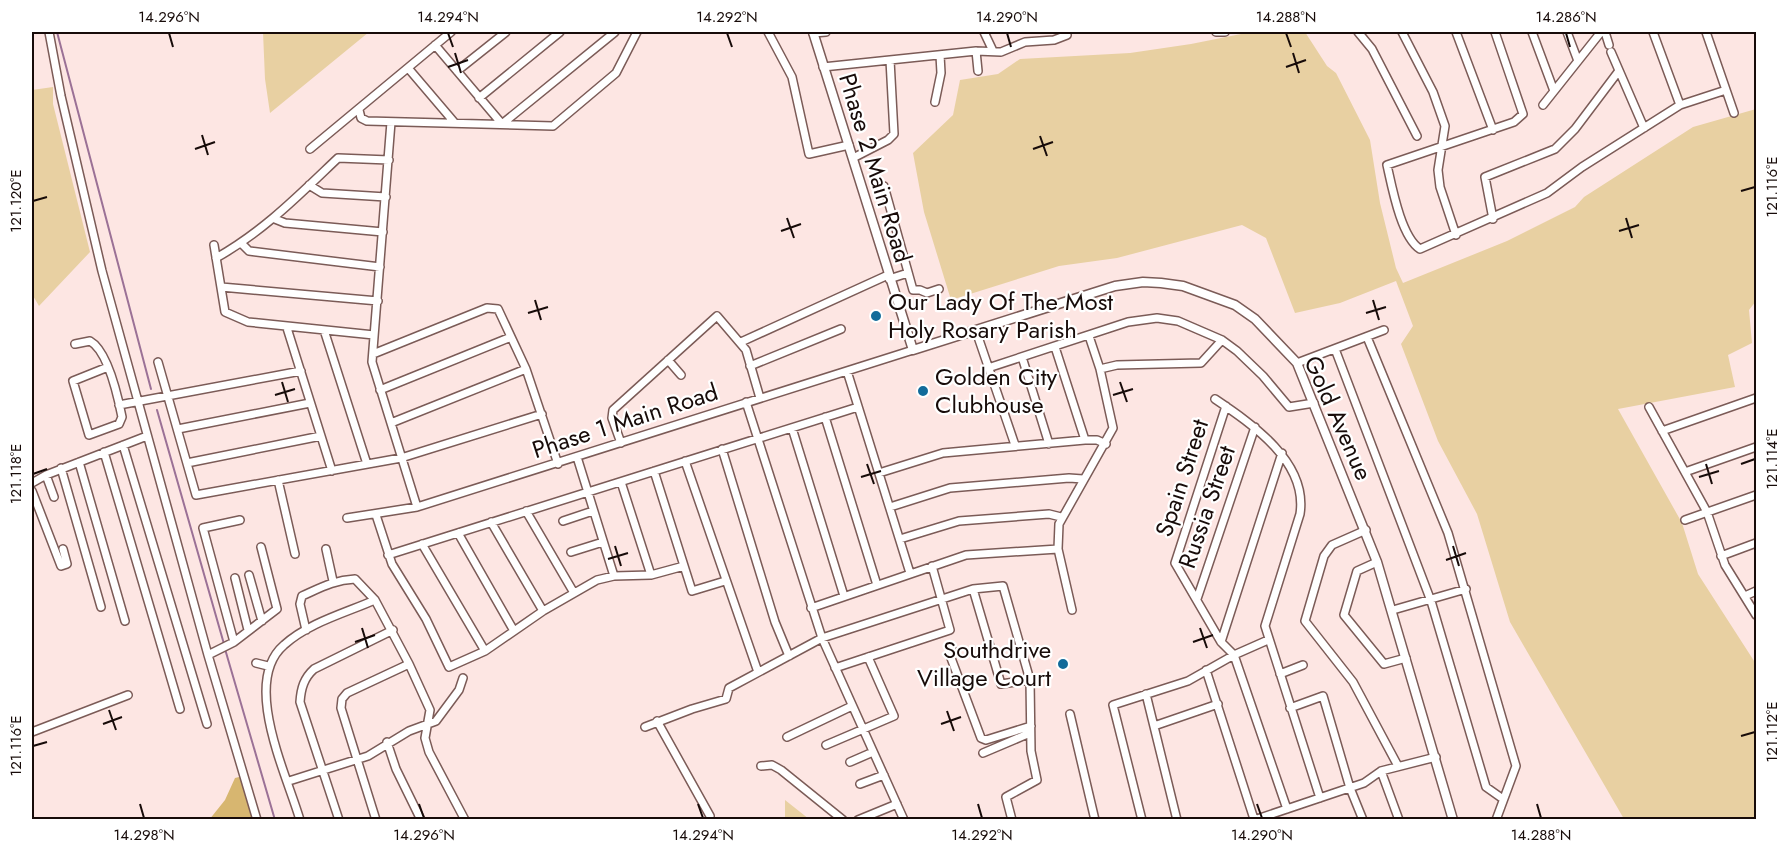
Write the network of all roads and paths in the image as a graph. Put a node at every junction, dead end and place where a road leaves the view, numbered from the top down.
1 (49, 32) edge
2 (451, 32) edge
3 (506, 32) edge
4 (560, 32) edge
5 (615, 32) edge
6 (637, 32) edge
7 (768, 32) edge
8 (813, 32) edge
9 (826, 32) edge
10 (984, 32) edge
11 (1026, 32) edge
12 (1066, 32) edge
13 (1216, 32) edge
14 (1225, 32) edge
15 (1358, 32) edge
16 (1402, 32) edge
17 (1456, 32) edge
18 (1495, 32) edge
19 (1532, 32) edge
20 (1567, 32) edge
21 (1603, 32) edge
22 (1653, 32) edge
23 (1706, 32) edge
24 (1031, 41) junction
25 (435, 45) junction
26 (976, 51) junction
27 (993, 51) junction
28 (940, 55) junction
29 (890, 60) junction
30 (1578, 61) junction
31 (823, 67) junction
32 (408, 68) junction
33 (457, 71) junction
34 (978, 71) dead end
35 (1618, 72) junction
36 (1554, 90) junction
37 (1726, 90) junction
38 (479, 98) junction
39 (935, 102) dead end
40 (1543, 105) dead end
41 (1680, 105) junction
42 (359, 110) junction
43 (1734, 113) dead end
44 (391, 122) junction
45 (454, 122) junction
46 (502, 124) junction
47 (1644, 128) junction
48 (1493, 130) junction
49 (1417, 136) dead end
50 (849, 145) junction
51 (1442, 147) junction
52 (310, 149) dead end
53 (853, 158) junction
54 (389, 160) junction
55 (309, 185) junction
56 (884, 186) dead end
57 (386, 197) junction
58 (275, 219) junction
59 (1493, 219) junction
60 (383, 232) junction
61 (1456, 235) junction
62 (242, 244) junction
63 (214, 245) dead end
64 (216, 258) junction
65 (380, 267) junction
66 (908, 273) junction
67 (888, 277) junction
68 (221, 287) junction
69 (939, 289) dead end
70 (378, 301) junction
71 (287, 328) junction
72 (841, 329) dead end
73 (324, 330) junction
74 (976, 330) junction
75 (1384, 330) dead end
76 (374, 335) junction
77 (1089, 336) junction
78 (511, 337) junction
79 (1367, 337) junction
80 (1222, 340) junction
81 (741, 342) junction
82 (75, 344) dead end
83 (1055, 347) junction
84 (1335, 349) junction
85 (913, 350) junction
86 (373, 354) junction
87 (1022, 357) junction
88 (668, 360) junction
89 (158, 362) dead end
90 (1297, 363) junction
91 (750, 366) junction
92 (108, 367) junction
93 (988, 368) junction
94 (526, 369) junction
95 (1100, 369) junction
96 (300, 371) junction
97 (847, 371) junction
98 (681, 375) dead end
99 (380, 390) junction
100 (169, 396) junction
101 (760, 398) junction
102 (1756, 398) edge
103 (1215, 399) dead end
104 (137, 400) junction
105 (746, 402) junction
106 (310, 403) junction
107 (1314, 403) junction
108 (119, 405) junction
109 (1226, 406) junction
110 (858, 407) junction
111 (1649, 407) dead end
112 (542, 414) junction
113 (825, 417) junction
114 (391, 423) junction
115 (1255, 427) junction
116 (792, 428) junction
117 (178, 429) junction
118 (1662, 431) junction
119 (147, 436) junction
120 (321, 436) junction
121 (758, 438) junction
122 (1085, 440) junction
123 (621, 443) junction
124 (1049, 444) junction
125 (1106, 444) junction
126 (123, 445) junction
127 (1015, 445) junction
128 (1756, 447) edge
129 (722, 449) junction
130 (104, 452) junction
131 (1282, 453) junction
132 (401, 458) junction
133 (577, 458) junction
134 (686, 461) junction
135 (79, 462) junction
136 (187, 463) junction
137 (367, 464) junction
138 (558, 464) junction
139 (61, 468) junction
140 (332, 471) junction
141 (654, 471) junction
142 (879, 472) junction
143 (1685, 472) junction
144 (46, 475) junction
145 (1083, 479) junction
146 (278, 480) junction
147 (621, 482) junction
148 (32, 483) edge
149 (32, 491) edge
150 (587, 492) junction
151 (1756, 495) edge
152 (54, 496) dead end
153 (417, 507) junction
154 (890, 507) junction
155 (594, 511) junction
156 (526, 512) junction
157 (1707, 512) junction
158 (376, 515) junction
159 (1061, 517) junction
160 (347, 518) dead end
161 (240, 520) dead end
162 (1685, 520) dead end
163 (563, 521) dead end
164 (491, 522) junction
165 (1366, 530) junction
166 (458, 533) junction
167 (900, 539) junction
168 (603, 542) junction
169 (1756, 543) edge
170 (422, 544) junction
171 (261, 547) dead end
172 (63, 549) dead end
173 (326, 549) dead end
174 (1058, 549) junction
175 (572, 552) dead end
176 (295, 554) dead end
177 (388, 555) junction
178 (1721, 556) junction
179 (1377, 562) junction
180 (684, 566) junction
181 (932, 566) junction
182 (910, 573) junction
183 (249, 575) dead end
184 (651, 575) junction
185 (614, 576) junction
186 (235, 578) dead end
187 (333, 581) junction
188 (725, 581) junction
189 (877, 585) junction
190 (972, 589) junction
191 (1466, 589) junction
192 (1756, 591) edge
193 (574, 593) junction
194 (844, 596) junction
195 (1744, 596) junction
196 (941, 599) junction
197 (375, 600) junction
198 (1197, 600) junction
199 (1431, 601) junction
200 (101, 607) dead end
201 (811, 608) junction
202 (1072, 610) dead end
203 (1393, 610) junction
204 (543, 611) junction
205 (1756, 615) edge
206 (125, 621) dead end
207 (262, 621) junction
208 (248, 630) junction
209 (306, 630) junction
210 (393, 630) junction
211 (514, 631) junction
212 (822, 638) junction
213 (1268, 640) junction
214 (234, 642) junction
215 (1221, 642) junction
216 (952, 649) dead end
217 (485, 651) junction
218 (211, 654) junction
219 (1234, 655) junction
220 (789, 656) junction
221 (868, 657) junction
222 (1406, 658) junction
223 (256, 663) dead end
224 (409, 664) junction
225 (1303, 665) dead end
226 (268, 666) junction
227 (835, 668) junction
228 (1206, 670) junction
229 (758, 672) junction
230 (1280, 674) junction
231 (463, 678) dead end
232 (1030, 680) junction
233 (1146, 694) junction
234 (128, 695) dead end
235 (1218, 704) junction
236 (852, 706) junction
237 (1290, 708) junction
238 (180, 709) dead end
239 (1070, 714) dead end
240 (657, 721) junction
241 (207, 724) dead end
242 (428, 724) junction
243 (1154, 726) junction
244 (645, 728) dead end
245 (862, 729) junction
246 (1031, 730) junction
247 (32, 732) edge
248 (787, 736) dead end
249 (387, 742) junction
250 (826, 745) dead end
251 (873, 752) junction
252 (983, 753) dead end
253 (1436, 757) junction
254 (358, 760) junction
255 (850, 762) dead end
256 (761, 766) dead end
257 (1398, 766) junction
258 (324, 771) junction
259 (1381, 771) junction
260 (884, 775) junction
261 (289, 781) junction
262 (860, 784) dead end
263 (1350, 788) junction
264 (1320, 798) junction
265 (1503, 799) junction
266 (897, 804) junction
267 (1287, 809) junction
268 (710, 816) dead end
269 (257, 819) edge
270 (300, 819) edge
271 (339, 819) edge
272 (376, 819) edge
273 (422, 819) edge
274 (465, 819) edge
275 (843, 819) edge
276 (858, 819) edge
277 (904, 819) edge
278 (1012, 819) edge
279 (1095, 819) edge
280 (1142, 819) edge
281 (1177, 819) edge
282 (1254, 819) edge
283 (1363, 819) edge
284 (1399, 819) edge
285 (1453, 819) edge
286 (1496, 819) edge

1 - 104 street
2 - 25 street
3 - 33 street
4 - 38 street
5 - 46 street
6 - 46 street
7 - 50 street
8 - 9 street
8 - 31 street, Phase 2 Main Road
10 - 27 street
11 - 24 street
12 - 24 street
13 - 14 street
15 - 49 street
16 - 51 street
17 - 48 street
18 - 48 street
19 - 36 street
20 - 30 street
21 - 30 street
21 - 35 street
22 - 41 street
23 - 37 street
24 - 27 street
25 - 32 street
25 - 33 street
26 - 27 street
26 - 28 street
26 - 34 street
28 - 29 street
28 - 39 street
29 - 31 street
29 - 53 street
30 - 36 street
31 - 50 street, Phase 2 Main Road
32 - 42 street
32 - 45 street
33 - 38 street
35 - 47 street
35 - 59 street
36 - 40 street
37 - 41 street
37 - 43 street
38 - 46 street
41 - 47 street
42 - 44 street
42 - 52 street
44 - 45 street
44 - 54 street
45 - 46 street
47 - 59 street
48 - 51 street
50 - 53 street, Phase 2 Main Road
51 - 61 street
51 - 61 street
53 - 67 street, Phase 2 Main Road
54 - 55 street
54 - 57 street
55 - 57 street
55 - 58 street
56 - 66 street
57 - 60 street
58 - 60 street
58 - 62 street
59 - 61 street
60 - 65 street
62 - 64 street
62 - 65 street
63 - 64 street
64 - 68 street
65 - 70 street
66 - 67 street
66 - 69 street
67 - 81 street
67 - 85 street, Phase 2 Main Road
68 - 70 street
68 - 71 street
70 - 76 street
71 - 73 street
71 - 96 street
72 - 91 street
73 - 76 street
73 - 137 street
74 - 85 street, Gold Avenue
74 - 90 street, Gold Avenue
74 - 93 street
75 - 79 street
76 - 86 street
77 - 80 street
77 - 83 street
77 - 95 street
78 - 86 street
78 - 94 street
78 - 99 street
79 - 84 street
79 - 191 street
80 - 95 street
80 - 107 street
81 - 88 street
81 - 91 street
82 - 92 street
83 - 87 street
83 - 122 street
84 - 90 street
84 - 199 street
85 - 97 street, Phase 1 Main Road
86 - 99 street
87 - 93 street
87 - 124 street
88 - 98 street
88 - 123 street
89 - 100 street
90 - 107 street, Gold Avenue
91 - 101 street
92 - 108 street
92 - 108 street
93 - 127 street
94 - 112 street
94 - 114 street
95 - 125 street
96 - 100 street
96 - 106 street
97 - 101 street, Phase 1 Main Road
97 - 110 street
99 - 114 street
100 - 104 street
100 - 117 street
101 - 105 street, Phase 1 Main Road
102 - 118 street
103 - 109 street
104 - 108 street
104 - 119 street
105 - 121 street
105 - 123 street, Phase 1 Main Road
106 - 117 street
106 - 120 street
107 - 165 street, Gold Avenue
109 - 115 street
109 - 198 street, Spain Street
110 - 113 street
110 - 142 street
111 - 118 street
112 - 132 street
112 - 138 street
113 - 116 street
113 - 189 street
114 - 132 street
115 - 131 street
115 - 198 street, Russia Street
116 - 121 street
116 - 194 street
117 - 136 street
118 - 143 street
119 - 126 street
119 - 218 street
120 - 136 street
120 - 140 street
121 - 129 street
121 - 201 street
122 - 124 street
122 - 125 street
123 - 133 street, Phase 1 Main Road
124 - 127 street
125 - 145 street
126 - 130 street
126 - 241 street
127 - 142 street
128 - 143 street
129 - 134 street
129 - 220 street
130 - 135 street
130 - 238 street
131 - 213 street
131 - 215 street
132 - 137 street
132 - 153 street
133 - 138 street, Phase 1 Main Road
133 - 150 street
134 - 141 street
134 - 188 street
135 - 139 street
135 - 206 street
136 - 146 street
137 - 140 street
138 - 153 street, Phase 1 Main Road
139 - 144 street
139 - 200 street
140 - 146 street
141 - 147 street
141 - 180 street
142 - 154 street
143 - 157 street
144 - 148 street
144 - 152 street
145 - 154 street
145 - 159 street
146 - 176 street
147 - 150 street
147 - 184 street
149 - 172 street
150 - 155 street
150 - 156 street
151 - 157 street
153 - 158 street, Phase 1 Main Road
154 - 167 street
155 - 163 street
155 - 168 street
156 - 164 street
156 - 193 street
157 - 162 street
157 - 178 street
158 - 160 street, Phase 1 Main Road
158 - 177 street
159 - 167 street
159 - 174 street
161 - 214 street
164 - 166 street
164 - 204 street
165 - 179 street, Gold Avenue
165 - 257 street
166 - 170 street
166 - 211 street
167 - 182 street
168 - 175 street
168 - 185 street
169 - 178 street
170 - 177 street
170 - 217 street
171 - 207 street
173 - 187 street
174 - 181 street
174 - 202 street
177 - 217 street
178 - 195 street
179 - 203 street, Gold Avenue
179 - 222 street
180 - 184 street
180 - 188 street
181 - 182 street
181 - 196 street
182 - 189 street
183 - 207 street
184 - 185 street
185 - 193 street
186 - 208 street
187 - 197 street
187 - 209 street
188 - 229 street
189 - 194 street
190 - 196 street
190 - 232 street
190 - 232 street
191 - 199 street
191 - 265 street
192 - 195 street
193 - 204 street
194 - 201 street
195 - 205 street
196 - 212 street
196 - 221 street
197 - 209 street
197 - 210 street
198 - 215 street
199 - 203 street
199 - 265 street
201 - 212 street
203 - 222 street, Gold Avenue
204 - 211 street
207 - 208 street
208 - 214 street
209 - 226 street
210 - 224 street
210 - 258 street
211 - 217 street
212 - 220 street
212 - 227 street
213 - 219 street
213 - 230 street
214 - 218 street
215 - 219 street
216 - 246 street
218 - 269 street
219 - 228 street
219 - 267 street
220 - 229 street
221 - 227 street
221 - 245 street
222 - 253 street, Gold Avenue
223 - 226 street
224 - 242 street
224 - 254 street
225 - 230 street
226 - 261 street
227 - 236 street
228 - 233 street
228 - 235 street
229 - 240 street
230 - 237 street
231 - 242 street
232 - 246 street
233 - 243 street
233 - 280 street
234 - 247 street
235 - 243 street
235 - 282 street
236 - 245 street
236 - 248 street
237 - 263 street
237 - 264 street
239 - 279 street
240 - 244 street
240 - 268 street
242 - 249 street
242 - 274 street
243 - 281 street
245 - 250 street
245 - 251 street
246 - 252 street
246 - 278 street
249 - 254 street
249 - 273 street
251 - 255 street
251 - 260 street
253 - 257 street
253 - 285 street, Gold Avenue
254 - 258 street
254 - 272 street
256 - 275 street
257 - 259 street
258 - 261 street
258 - 271 street
259 - 263 street
259 - 284 street
260 - 262 street
260 - 266 street
261 - 270 street
263 - 264 street
263 - 283 street
264 - 267 street
265 - 286 street
266 - 276 street
266 - 277 street
267 - 282 street

